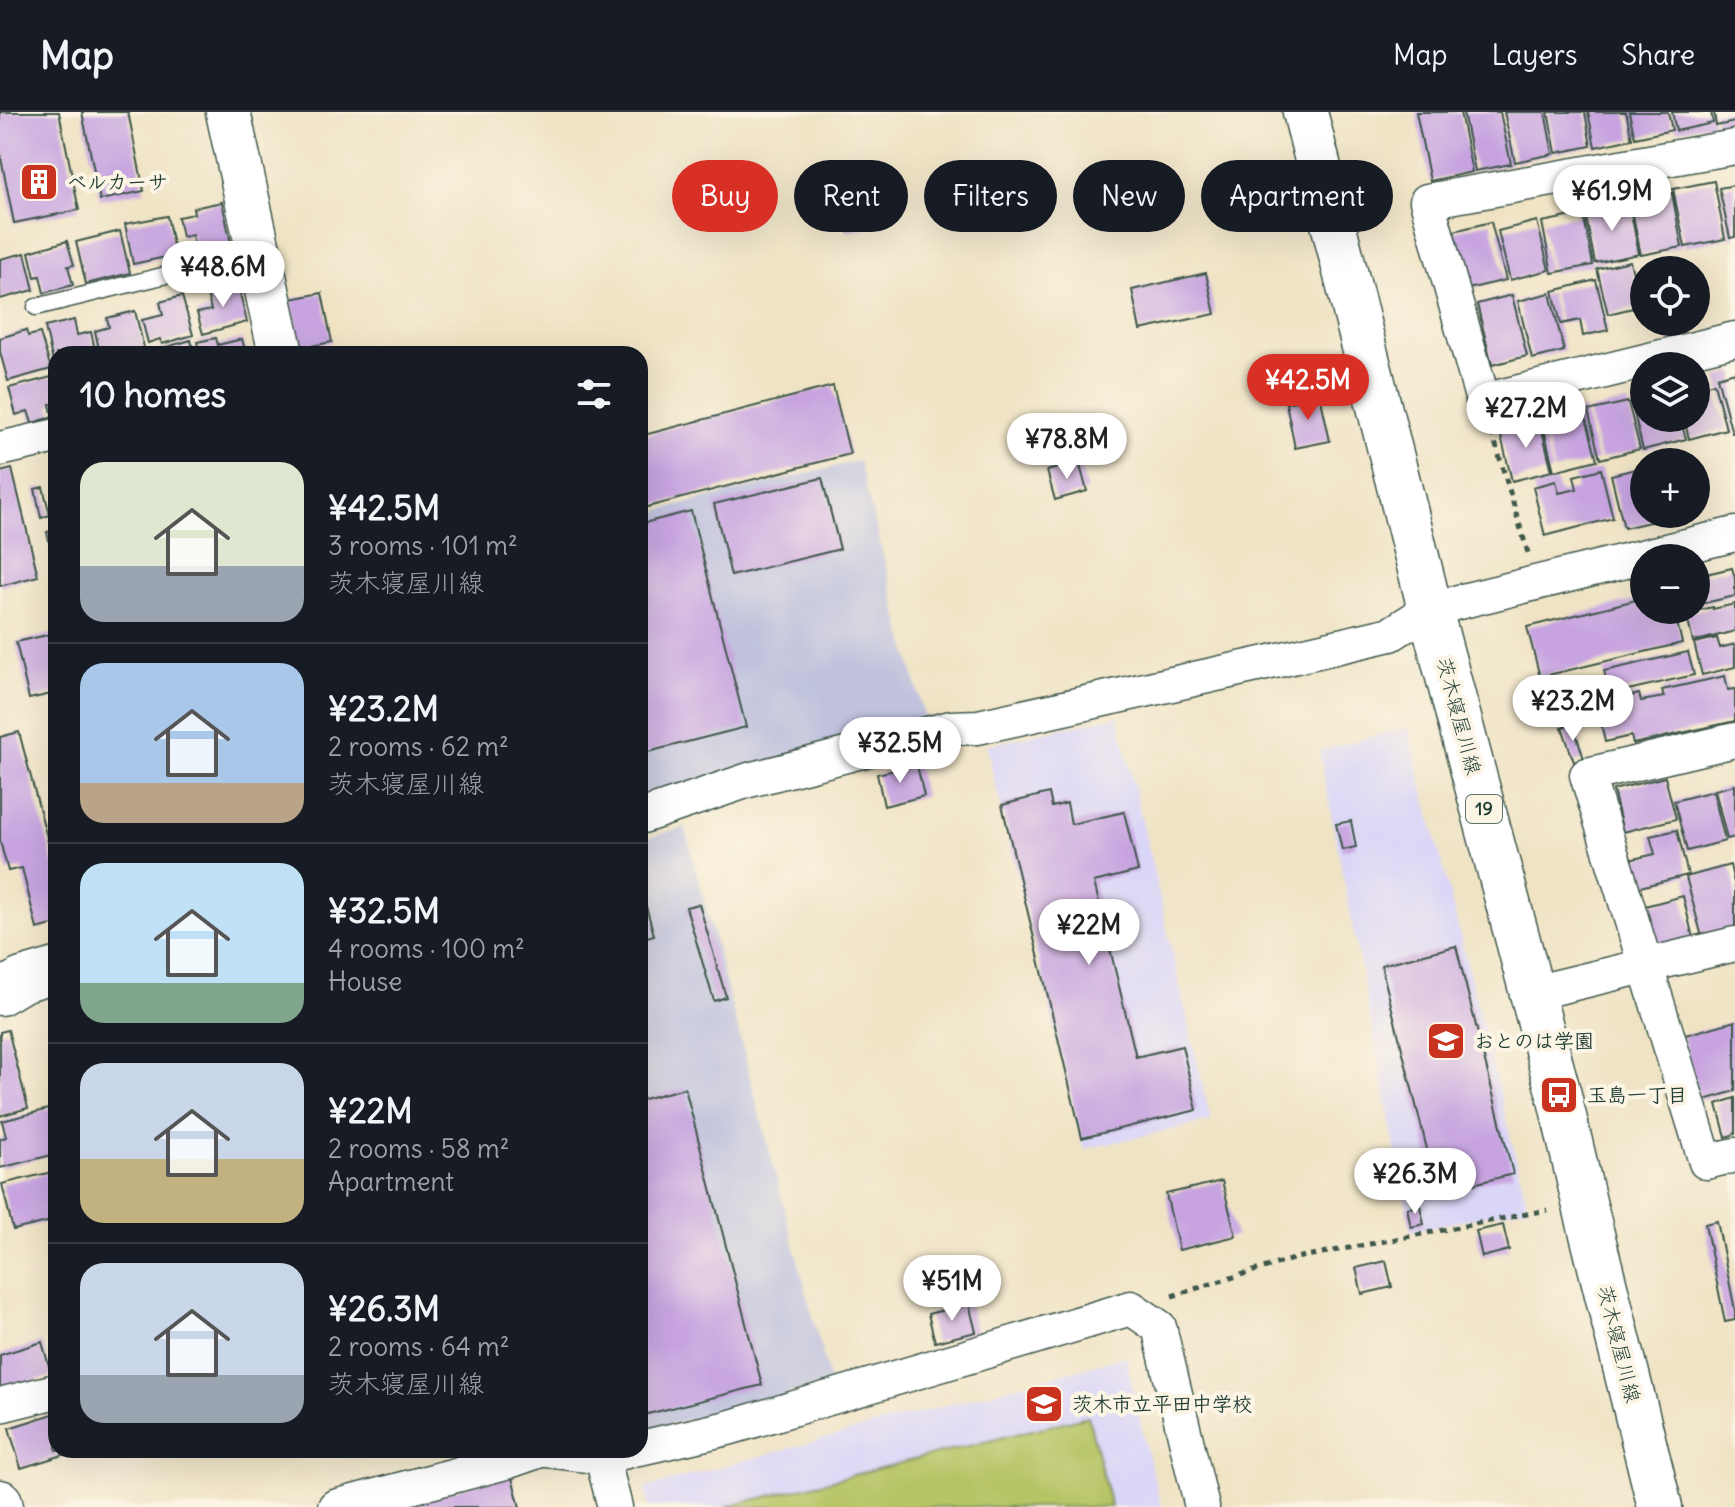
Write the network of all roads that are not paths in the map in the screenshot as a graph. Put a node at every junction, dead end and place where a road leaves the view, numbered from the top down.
1 (228, 112) edge
2 (1305, 112) edge
3 (1735, 147) edge
4 (259, 252) junction
5 (36, 307) dead end
6 (1735, 339) edge
7 (279, 346) edge
8 (48, 438) edge
9 (0, 449) edge
10 (1735, 535) edge
11 (1430, 609) junction
12 (1735, 740) edge
13 (648, 814) edge
14 (1735, 944) edge
15 (1645, 965) junction
16 (48, 972) edge
17 (0, 993) edge
18 (1533, 993) junction
19 (1735, 1155) edge
20 (48, 1393) edge
21 (0, 1405) edge
22 (648, 1446) edge
23 (519, 1458) edge
24 (616, 1458) edge
25 (335, 1507) edge
26 (615, 1507) edge
27 (1202, 1507) edge
28 (1660, 1507) edge

1 - 4 main road
2 - 11 main road, 茨木寝屋川線 / 19
3 - 6 street
4 - 5 lane
4 - 7 main road
8 - 9 street
10 - 11 street
11 - 13 street
11 - 18 main road, 茨木寝屋川線 / 19
12 - 15 street
14 - 15 street
15 - 18 street
15 - 19 street
16 - 17 main road
18 - 28 main road, 茨木寝屋川線 / 19
20 - 21 street
22 - 27 street
23 - 25 street
24 - 26 street

